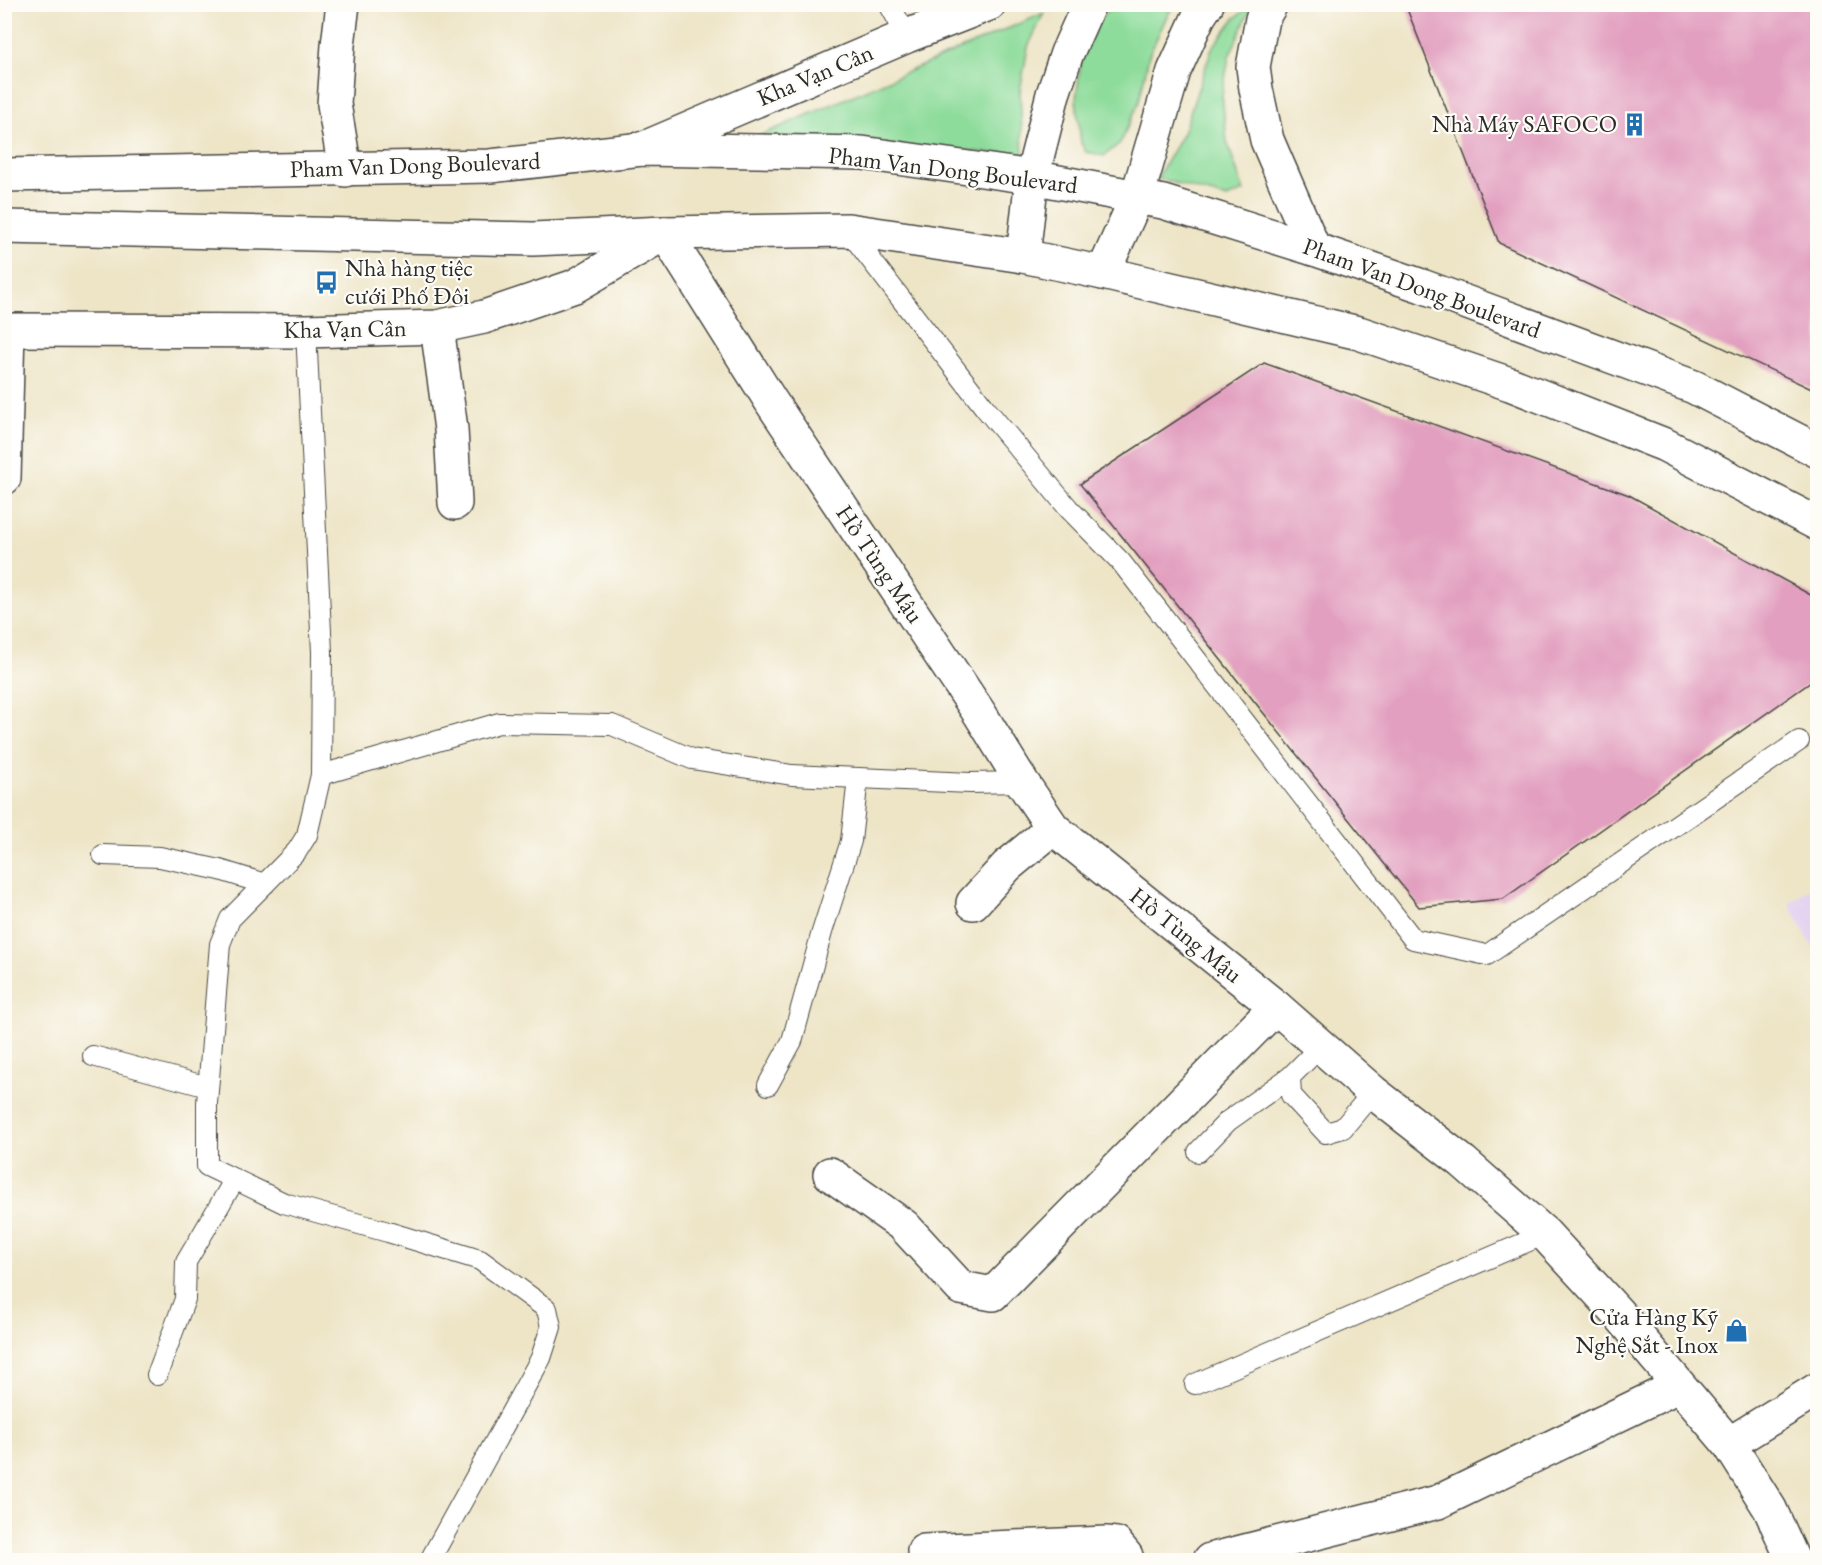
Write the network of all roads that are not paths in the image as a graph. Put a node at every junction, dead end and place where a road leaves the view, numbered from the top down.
1 (343, 4) edge
2 (889, 4) edge
3 (989, 4) edge
4 (1089, 4) edge
5 (1207, 4) edge
6 (1271, 4) edge
7 (907, 36) junction
8 (642, 149) junction
9 (345, 170) junction
10 (4, 175) edge
11 (1032, 177) junction
12 (1137, 197) junction
13 (4, 228) edge
14 (848, 230) junction
15 (665, 233) junction
16 (1314, 249) junction
17 (1023, 256) junction
18 (1103, 273) junction
19 (437, 327) junction
20 (6, 330) edge
21 (306, 331) junction
22 (1818, 451) edge
23 (4, 478) edge
24 (455, 503) dead end
25 (1818, 524) edge
26 (1799, 741) dead end
27 (321, 775) junction
28 (858, 778) junction
29 (1022, 782) junction
30 (1053, 828) junction
31 (103, 855) dead end
32 (265, 884) junction
33 (974, 903) dead end
34 (1276, 1007) junction
35 (1321, 1046) junction
36 (93, 1056) dead end
37 (1290, 1077) junction
38 (768, 1085) dead end
39 (208, 1087) junction
40 (1373, 1092) junction
41 (1198, 1152) dead end
42 (830, 1174) dead end
43 (235, 1179) junction
44 (1545, 1234) junction
45 (158, 1376) dead end
46 (1195, 1384) dead end
47 (1678, 1386) junction
48 (1818, 1389) edge
49 (1729, 1444) junction
50 (1302, 1549) edge
51 (924, 1556) edge
52 (430, 1560) edge
53 (1127, 1560) edge
54 (1210, 1560) edge
55 (1793, 1560) edge

1 - 9 main road
2 - 7 lane
3 - 7 main road, Kha Vạn Cân
4 - 11 main road
5 - 12 main road
6 - 16 main road
7 - 8 main road, Kha Vạn Cân
8 - 9 main road, Pham Van Dong Boulevard
8 - 11 main road, Pham Van Dong Boulevard
9 - 10 main road, Pham Van Dong Boulevard
11 - 12 main road, Pham Van Dong Boulevard
11 - 17 main road
12 - 16 main road, Pham Van Dong Boulevard
12 - 18 main road
13 - 15 main road
14 - 15 main road
14 - 17 main road
14 - 26 lane
15 - 19 main road, Kha Vạn Cân
15 - 29 main road, Hồ Tùng Mậu
16 - 22 main road, Pham Van Dong Boulevard
17 - 18 main road
18 - 25 main road
19 - 21 main road, Kha Vạn Cân
19 - 24 main road
20 - 21 main road, Kha Vạn Cân
20 - 23 main road
21 - 27 lane
27 - 28 lane
27 - 32 lane
28 - 29 lane
28 - 38 lane
29 - 30 main road, Hồ Tùng Mậu
30 - 33 main road
30 - 34 main road, Hồ Tùng Mậu
31 - 32 lane
32 - 39 lane
34 - 35 main road, Hồ Tùng Mậu
34 - 42 main road
35 - 37 lane
35 - 40 main road, Hồ Tùng Mậu
36 - 39 lane
37 - 40 lane
37 - 41 lane
39 - 43 lane
40 - 44 main road, Hồ Tùng Mậu
43 - 45 lane
43 - 52 lane
44 - 46 lane
44 - 47 main road, Hồ Tùng Mậu
47 - 49 main road, Hồ Tùng Mậu
47 - 50 main road
48 - 49 main road
49 - 55 main road, Hồ Tùng Mậu
50 - 54 main road
51 - 53 main road

